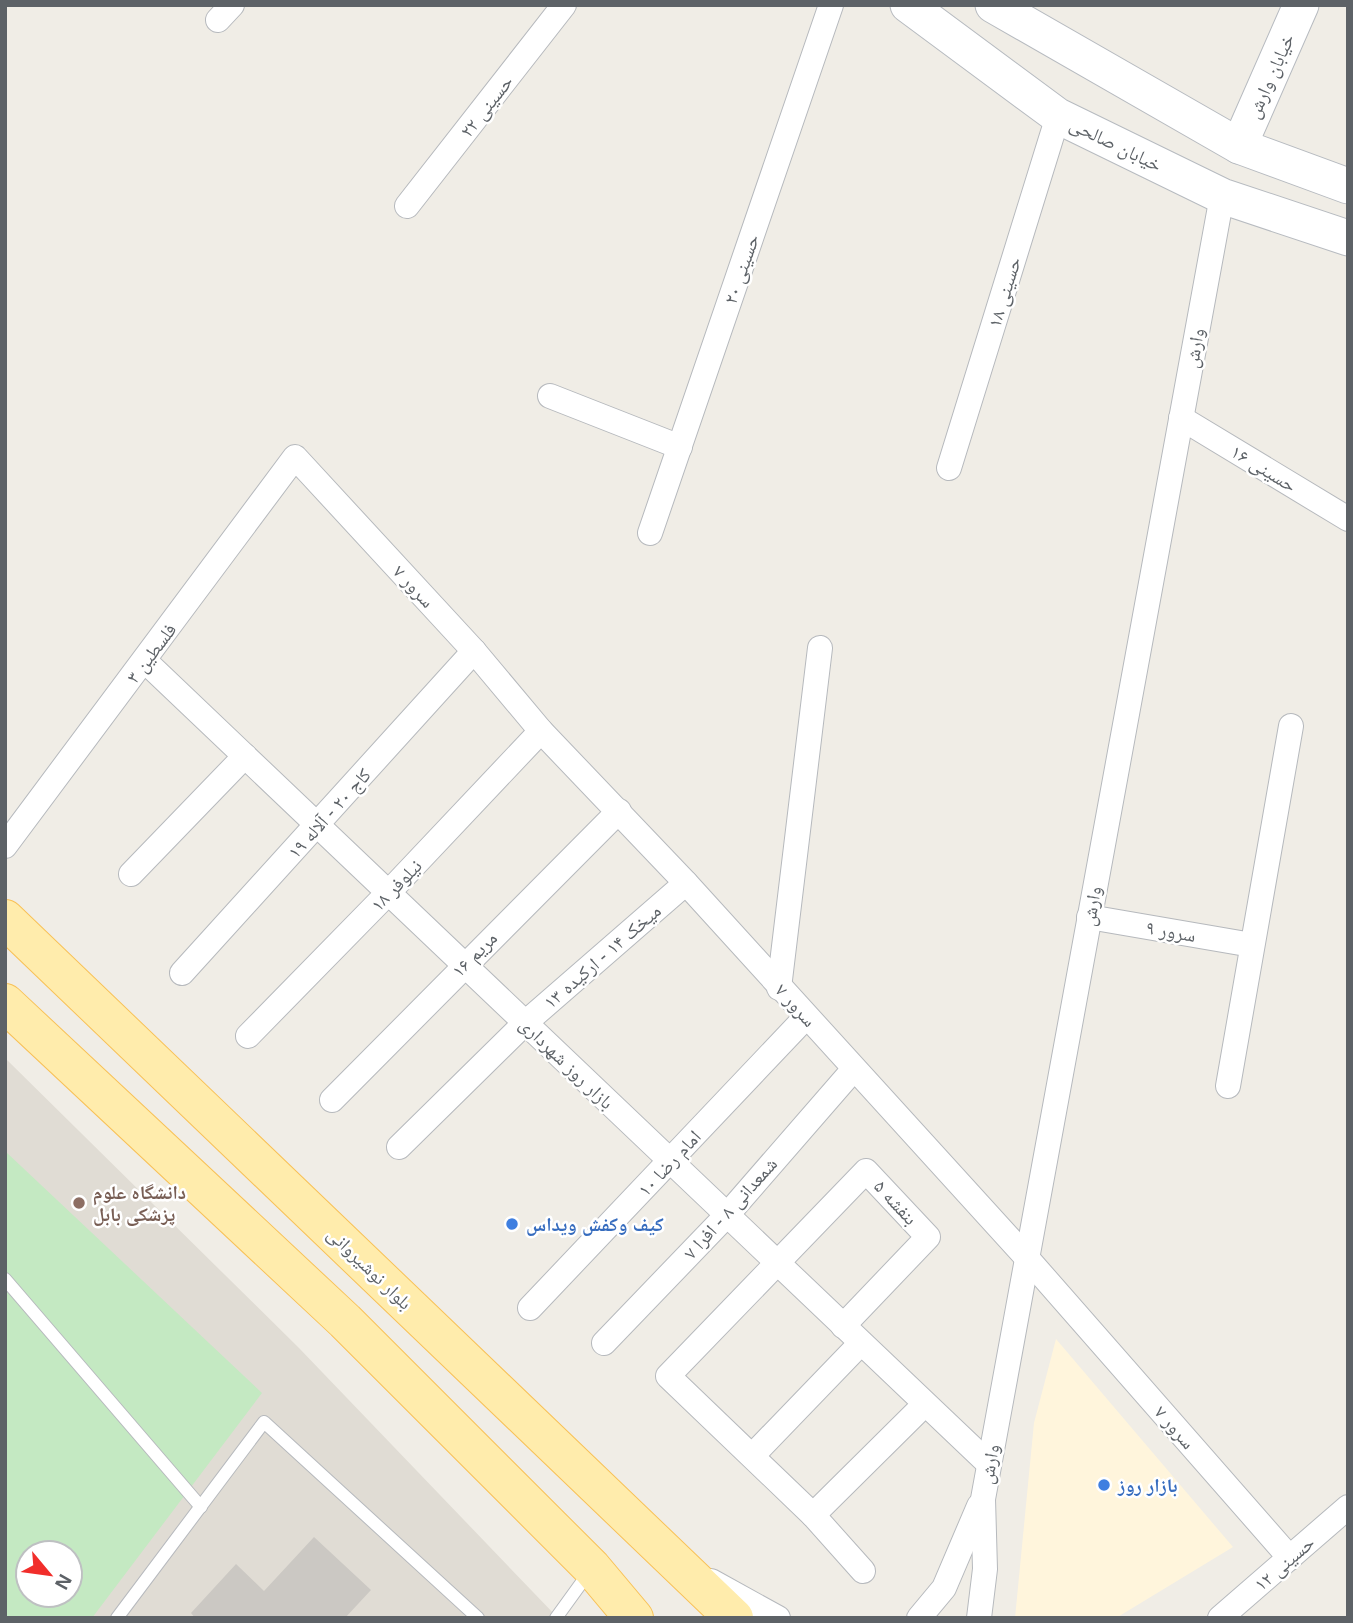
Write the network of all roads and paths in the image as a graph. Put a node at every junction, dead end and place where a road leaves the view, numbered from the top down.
1 (564, 5) edge
2 (831, 5) edge
3 (908, 5) edge
4 (993, 5) edge
5 (1301, 5) edge
6 (1058, 116) junction
7 (1239, 146) junction
8 (1348, 186) edge
9 (1222, 196) junction
10 (407, 206) dead end
11 (1348, 238) edge
12 (550, 396) dead end
13 (1181, 418) junction
14 (680, 447) junction
15 (295, 457) joint
16 (949, 468) dead end
17 (1348, 519) edge
18 (650, 533) dead end
19 (820, 648) dead end
20 (474, 651) junction
21 (145, 661) junction
22 (1291, 726) dead end
23 (541, 731) junction
24 (245, 756) junction
25 (619, 811) junction
26 (318, 826) junction
27 (5, 846) edge
28 (131, 874) dead end
29 (686, 883) junction
30 (388, 893) junction
31 (1089, 917) junction
32 (5, 919) edge
33 (1252, 945) junction
34 (463, 965) junction
35 (182, 973) dead end
36 (779, 988) junction
37 (5, 1003) edge
38 (806, 1017) junction
39 (525, 1023) junction
40 (248, 1036) dead end
41 (853, 1070) junction
42 (1227, 1086) dead end
43 (332, 1100) dead end
44 (399, 1147) dead end
45 (671, 1162) junction
46 (727, 1215) junction
47 (1027, 1258) junction
48 (777, 1263) junction
49 (5, 1279) edge
50 (530, 1308) dead end
51 (852, 1335) junction
52 (604, 1343) dead end
53 (925, 1404) junction
54 (753, 1455) junction
55 (989, 1464) junction
56 (982, 1499) junction
57 (201, 1507) junction
58 (1347, 1508) edge
59 (813, 1515) junction
60 (1290, 1558) junction
61 (678, 1563) junction
62 (592, 1568) junction
63 (863, 1571) dead end
64 (117, 1618) edge
65 (478, 1618) edge
66 (556, 1618) edge
67 (634, 1618) edge
68 (734, 1618) edge
69 (778, 1618) edge
70 (919, 1618) edge
71 (979, 1618) edge
72 (1220, 1618) edge

1 - 10 street, حسینی ۲۲
2 - 14 street, حسینی ٢٠
3 - 6 main road, خيابان صالحی
4 - 7 main road
5 - 7 main road, خیابان وارش
6 - 9 main road, خيابان صالحی
6 - 16 street, حسینی ۱۸
7 - 8 main road
9 - 11 main road, خيابان صالحی
9 - 13 street, وارش
12 - 14 street
13 - 17 street, حسینی ۱۶
13 - 31 street, وارش
14 - 18 street, حسینی ٢٠
15 - 20 street, سرور ۷
15 - 21 street, فلسطین ۳
19 - 36 street
20 - 23 street, سرور ۷
20 - 26 street, کاج ۲۰ - آلاله ۱۹
21 - 24 street, بازار روز شهرداری
21 - 27 street, فلسطین ۳
22 - 33 street
23 - 25 street, سرور ۷
23 - 30 street, نیلوفر ۱۸
24 - 26 street, بازار روز شهرداری
24 - 28 street
25 - 29 street, سرور ۷
25 - 34 street, مریم ۱۶
26 - 30 street, بازار روز شهرداری
26 - 35 street, کاج ۲۰ - آلاله ۱۹
29 - 36 street, سرور ۷
29 - 39 street, میخک ۱۴ - ارکیده ۱۳
30 - 34 street, بازار روز شهرداری
30 - 40 street, نیلوفر ۱۸
31 - 33 street, سرور ۹
31 - 47 street, وارش
32 - 61 main road, بلوار نوشیروانی
33 - 42 street
34 - 39 street, بازار روز شهرداری
34 - 43 street, مریم ۱۶
36 - 38 street, سرور ۷
37 - 62 main road
38 - 41 street, سرور ۷
38 - 45 street, امام رضا ۱۰
39 - 44 street, میخک ۱۴ - ارکیده ۱۳
39 - 45 street, بازار روز شهرداری
41 - 46 street, شمعدانی ۸ - افرا ۷
41 - 47 street, سرور ۷
45 - 46 street, بازار روز شهرداری
45 - 50 street, امام رضا ۱۰
46 - 48 street, بازار روز شهرداری
46 - 52 street, شمعدانی ۸ - افرا ۷
47 - 55 street, وارش
47 - 60 street, سرور ۷
48 - 51 street, بازار روز شهرداری
48 - 51 street, بنفشه ۵
48 - 54 street
49 - 57 lane
51 - 53 street, بازار روز شهرداری
51 - 54 street
53 - 55 street, بازار روز شهرداری
53 - 59 street
54 - 59 street
55 - 56 street, وارش
56 - 70 street
56 - 71 street, وارش
57 - 64 lane
57 - 65 lane
58 - 60 street, حسینی ۱۲
59 - 63 street
60 - 72 street, حسینی ۱۲
61 - 68 main road, بلوار نوشیروانی
61 - 69 street
62 - 66 lane
62 - 67 main road

